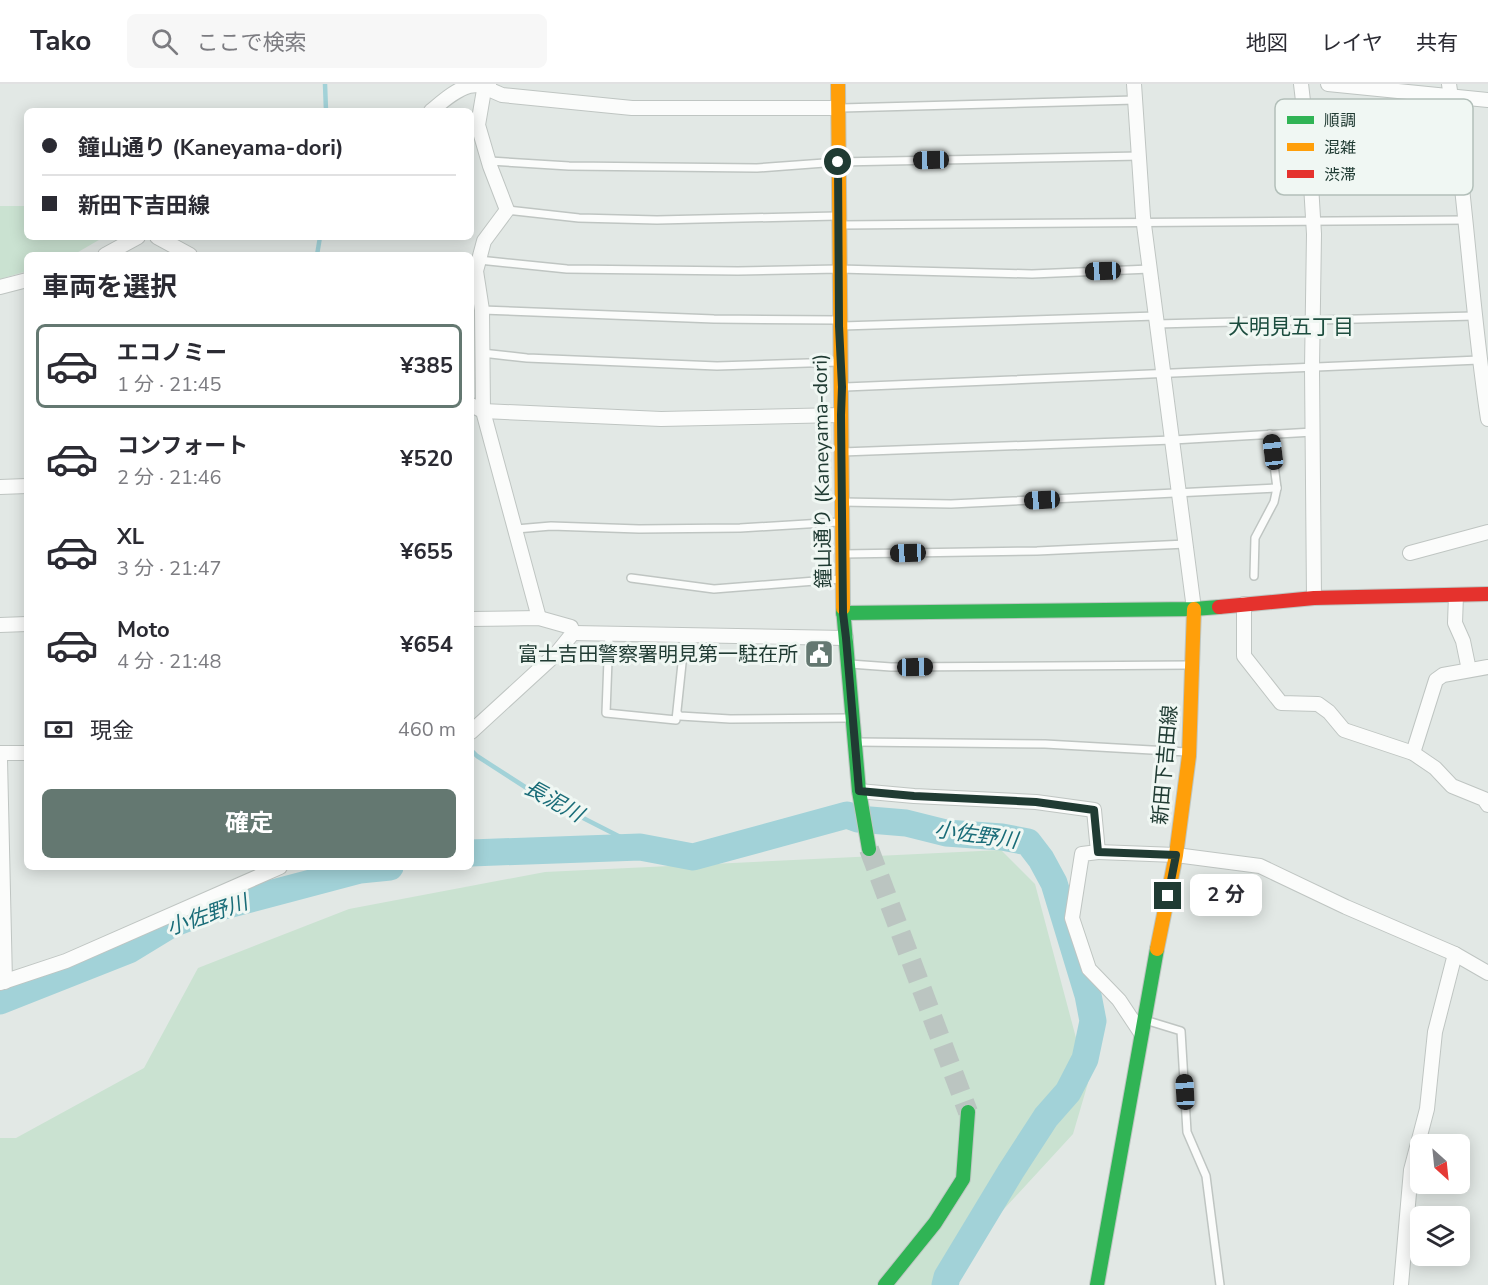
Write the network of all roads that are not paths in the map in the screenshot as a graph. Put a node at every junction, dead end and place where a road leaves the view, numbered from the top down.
1 (838, 84) edge
2 (1134, 84) edge
3 (1300, 84) edge
4 (1328, 84) edge
5 (486, 86) edge
6 (1450, 90) edge
7 (1302, 99) edge
8 (1135, 100) junction
9 (1488, 100) edge
10 (435, 108) edge
11 (838, 108) junction
12 (1140, 156) junction
13 (490, 162) junction
14 (838, 162) junction
15 (1311, 195) edge
16 (1464, 195) edge
17 (507, 210) junction
18 (1467, 220) junction
19 (839, 221) junction
20 (1313, 222) junction
21 (1144, 223) junction
22 (132, 240) edge
23 (162, 240) edge
24 (110, 252) edge
25 (184, 252) edge
26 (479, 260) junction
27 (839, 269) junction
28 (1150, 269) junction
29 (24, 281) edge
30 (0, 287) edge
31 (482, 310) junction
32 (1474, 316) junction
33 (1157, 320) junction
34 (1313, 320) junction
35 (840, 323) junction
36 (482, 352) junction
37 (1479, 360) junction
38 (840, 362) junction
39 (1312, 368) junction
40 (1164, 373) junction
41 (842, 387) junction
42 (477, 408) edge
43 (841, 415) junction
44 (1488, 419) edge
45 (1313, 432) junction
46 (1270, 434) junction
47 (1173, 440) junction
48 (841, 452) junction
49 (24, 486) edge
50 (0, 487) edge
51 (1278, 488) junction
52 (1179, 492) junction
53 (842, 502) junction
54 (842, 522) junction
55 (516, 529) junction
56 (1488, 532) edge
57 (1186, 544) junction
58 (1410, 553) dead end
59 (842, 554) junction
60 (1254, 576) dead end
61 (631, 578) dead end
62 (842, 579) junction
63 (1488, 594) edge
64 (1456, 595) junction
65 (1314, 598) junction
66 (1244, 604) junction
67 (1194, 609) junction
68 (843, 613) junction
69 (539, 618) junction
70 (474, 619) edge
71 (24, 624) edge
72 (0, 625) edge
73 (573, 633) junction
74 (609, 633) junction
75 (686, 635) junction
76 (846, 638) junction
77 (849, 664) junction
78 (1192, 664) junction
79 (1488, 667) edge
80 (1469, 670) junction
81 (678, 714) junction
82 (853, 718) junction
83 (474, 729) edge
84 (855, 742) junction
85 (1190, 752) junction
86 (0, 753) edge
87 (24, 753) edge
88 (1413, 753) junction
89 (0, 759) edge
90 (859, 791) junction
91 (1488, 805) edge
92 (869, 849) tunnel mouth
93 (1098, 852) junction
94 (1176, 855) junction
95 (272, 870) edge
96 (1455, 954) junction
97 (1488, 973) edge
98 (3, 982) edge
99 (1143, 1026) junction
100 (968, 1112) tunnel mouth
101 (885, 1285) edge
102 (1097, 1285) edge
103 (1220, 1285) edge
104 (1401, 1285) edge

1 - 11 main road, 鐘山通り (Kaneyama-dori)
2 - 8 street
3 - 7 street
4 - 6 street
5 - 10 street
5 - 11 street
5 - 13 street
6 - 9 street
8 - 11 lane
8 - 12 street
11 - 14 main road, 鐘山通り (Kaneyama-dori)
12 - 14 lane
12 - 21 street
13 - 14 lane
13 - 17 street
14 - 19 main road, 鐘山通り (Kaneyama-dori)
15 - 20 street
16 - 18 street
17 - 19 lane
17 - 26 street
18 - 20 lane
18 - 32 street
19 - 21 lane
19 - 27 main road, 鐘山通り (Kaneyama-dori)
20 - 21 lane
20 - 34 street
21 - 28 street
22 - 24 street
23 - 25 street
26 - 27 lane
26 - 31 street
27 - 28 lane
27 - 35 main road, 鐘山通り (Kaneyama-dori)
28 - 33 street
29 - 30 street
31 - 35 lane
31 - 36 street
32 - 34 lane
32 - 37 street
33 - 34 lane
33 - 35 lane
33 - 40 street
34 - 39 street
35 - 38 main road, 鐘山通り (Kaneyama-dori)
36 - 38 lane
36 - 42 street
37 - 39 lane
37 - 44 street
38 - 41 main road, 鐘山通り (Kaneyama-dori)
39 - 40 lane
39 - 45 street
40 - 41 lane
40 - 47 street
41 - 43 main road, 鐘山通り (Kaneyama-dori)
42 - 43 street
42 - 55 street
43 - 48 main road, 鐘山通り (Kaneyama-dori)
45 - 46 lane
45 - 65 street
46 - 47 lane
46 - 51 lane
47 - 48 lane
47 - 52 street
48 - 53 main road, 鐘山通り (Kaneyama-dori)
49 - 50 street
51 - 52 lane
51 - 60 lane
52 - 53 lane
52 - 57 street
53 - 54 main road, 鐘山通り (Kaneyama-dori)
54 - 55 lane
54 - 59 main road, 鐘山通り (Kaneyama-dori)
55 - 69 street
56 - 58 street
57 - 59 lane
57 - 67 street
59 - 62 main road, 鐘山通り (Kaneyama-dori)
61 - 62 lane
62 - 68 main road, 鐘山通り (Kaneyama-dori)
63 - 64 main road
64 - 65 main road
64 - 80 street
65 - 66 main road
66 - 67 main road
66 - 88 street
67 - 68 main road, 鐘山通り (Kaneyama-dori)
67 - 78 main road, 新田下吉田線
68 - 76 main road
69 - 70 street
69 - 73 street
71 - 72 street
73 - 74 street
73 - 83 street
74 - 75 street
74 - 81 lane
75 - 76 street
75 - 81 lane
76 - 77 main road
77 - 78 lane
77 - 82 main road
78 - 85 main road, 新田下吉田線
79 - 80 street
80 - 88 street
81 - 82 lane
82 - 84 main road
84 - 85 lane
84 - 90 main road
85 - 94 main road, 新田下吉田線
86 - 87 street
88 - 91 street
89 - 98 street
90 - 92 main road
90 - 93 street
93 - 94 street
93 - 99 street
94 - 96 street
94 - 99 main road, 新田下吉田線
95 - 98 street
96 - 97 street
96 - 104 street
99 - 102 main road, 新田下吉田線
99 - 103 lane
100 - 101 main road

